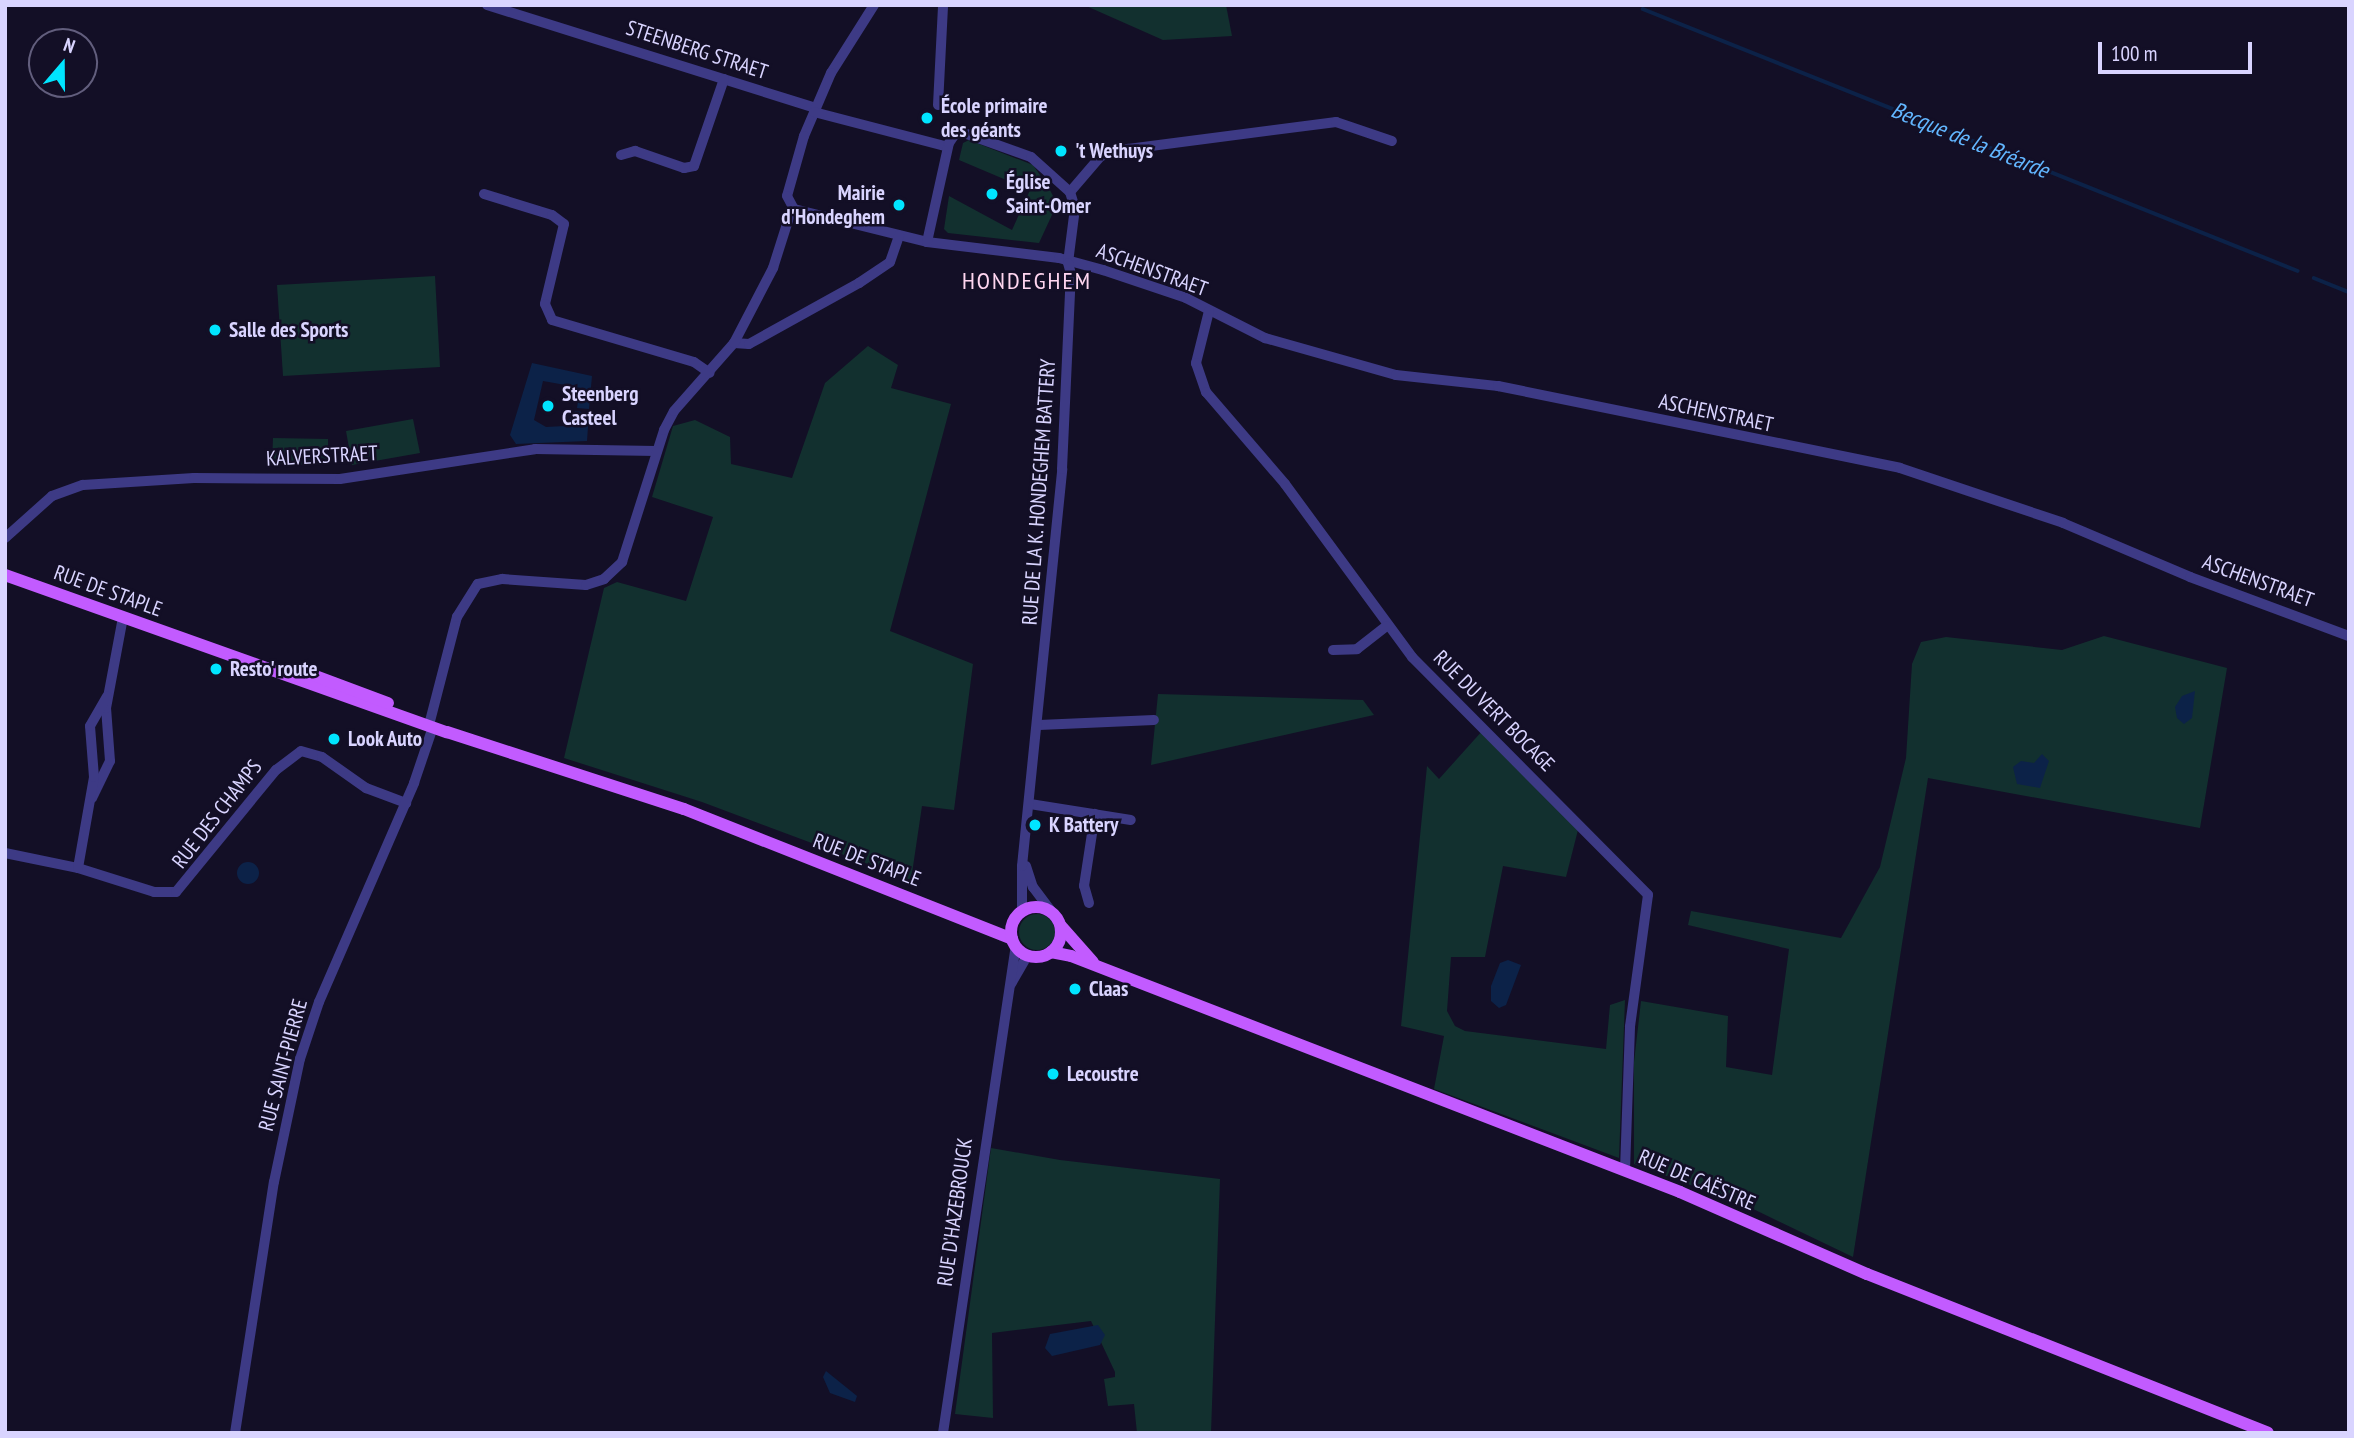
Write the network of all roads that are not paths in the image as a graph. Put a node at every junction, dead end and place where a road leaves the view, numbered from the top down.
1 (486, 5) edge
2 (874, 5) edge
3 (943, 5) edge
4 (724, 79) junction
5 (939, 105) dead end
6 (814, 110) junction
7 (1392, 141) dead end
8 (948, 147) junction
9 (621, 155) dead end
10 (1070, 192) junction
11 (484, 194) dead end
12 (792, 208) junction
13 (899, 236) junction
14 (927, 242) junction
15 (1068, 263) junction
16 (1209, 311) junction
17 (734, 343) junction
18 (710, 373) junction
19 (656, 451) junction
20 (5, 538) edge
21 (5, 575) edge
22 (123, 617) junction
23 (1386, 626) junction
24 (2349, 636) edge
25 (1333, 650) dead end
26 (108, 696) junction
27 (1154, 720) dead end
28 (427, 724) junction
29 (1039, 725) junction
30 (92, 798) junction
31 (406, 803) junction
32 (1030, 804) junction
33 (1095, 814) junction
34 (1130, 820) dead end
35 (5, 853) edge
36 (1024, 853) junction
37 (78, 868) junction
38 (1089, 903) dead end
39 (1051, 911) junction
40 (1019, 914) junction
41 (972, 921) junction
42 (1061, 926) junction
43 (1014, 942) junction
44 (1051, 952) junction
45 (1028, 955) junction
46 (1108, 972) junction
47 (1006, 998) junction
48 (1625, 1171) junction
49 (235, 1433) edge
50 (943, 1433) edge
51 (2268, 1433) edge

1 - 4 street, STEENBERG STRAET
2 - 6 street, RUE SAINT-PIERRE
3 - 5 street
4 - 6 street, STEENBERG STRAET
4 - 9 street
6 - 8 street, STEENBERG STRAET
6 - 12 street, RUE SAINT-PIERRE
7 - 10 street
8 - 10 street
8 - 14 street
10 - 15 street, RUE DE LA K. HONDEGHEM BATTERY
11 - 18 street
12 - 13 street, ASCHENSTRAET
12 - 17 street, RUE SAINT-PIERRE
13 - 14 street, ASCHENSTRAET
13 - 17 street
14 - 15 street, ASCHENSTRAET
15 - 16 street, ASCHENSTRAET
15 - 29 street, RUE DE LA K. HONDEGHEM BATTERY
16 - 23 street, RUE DU VERT BOCAGE
16 - 24 street, ASCHENSTRAET
17 - 18 street, RUE SAINT-PIERRE
18 - 19 street, RUE SAINT-PIERRE
19 - 20 street, KALVERSTRAET
19 - 28 street, RUE SAINT-PIERRE
21 - 22 main road, RUE DE STAPLE
22 - 26 street
22 - 28 main road, RUE DE STAPLE
23 - 25 street
23 - 48 street, RUE DU VERT BOCAGE
26 - 30 street
26 - 30 street
27 - 29 street
28 - 31 street, RUE SAINT-PIERRE
28 - 41 main road, RUE DE STAPLE
29 - 32 street, RUE DE LA K. HONDEGHEM BATTERY
30 - 37 street
31 - 37 street, RUE DES CHAMPS
31 - 49 street, RUE SAINT-PIERRE
32 - 33 street
32 - 36 street, RUE DE LA K. HONDEGHEM BATTERY
33 - 34 street
33 - 38 street
35 - 37 street, RUE DES CHAMPS
36 - 39 street, RUE DE LA K. HONDEGHEM BATTERY
36 - 40 street, RUE DE LA K. HONDEGHEM BATTERY
39 - 40 main road
39 - 42 main road
40 - 41 main road, RUE DE STAPLE
40 - 43 main road
41 - 43 main road, RUE DE STAPLE
42 - 44 main road
42 - 46 main road, RUE DE CAËSTRE
43 - 45 main road
43 - 47 street, RUE D'HAZEBROUCK
44 - 45 main road
44 - 46 main road, RUE DE CAËSTRE
45 - 47 street, RUE D'HAZEBROUCK
46 - 48 main road, RUE DE CAËSTRE
47 - 50 street, RUE D'HAZEBROUCK
48 - 51 main road, RUE DE CAËSTRE

